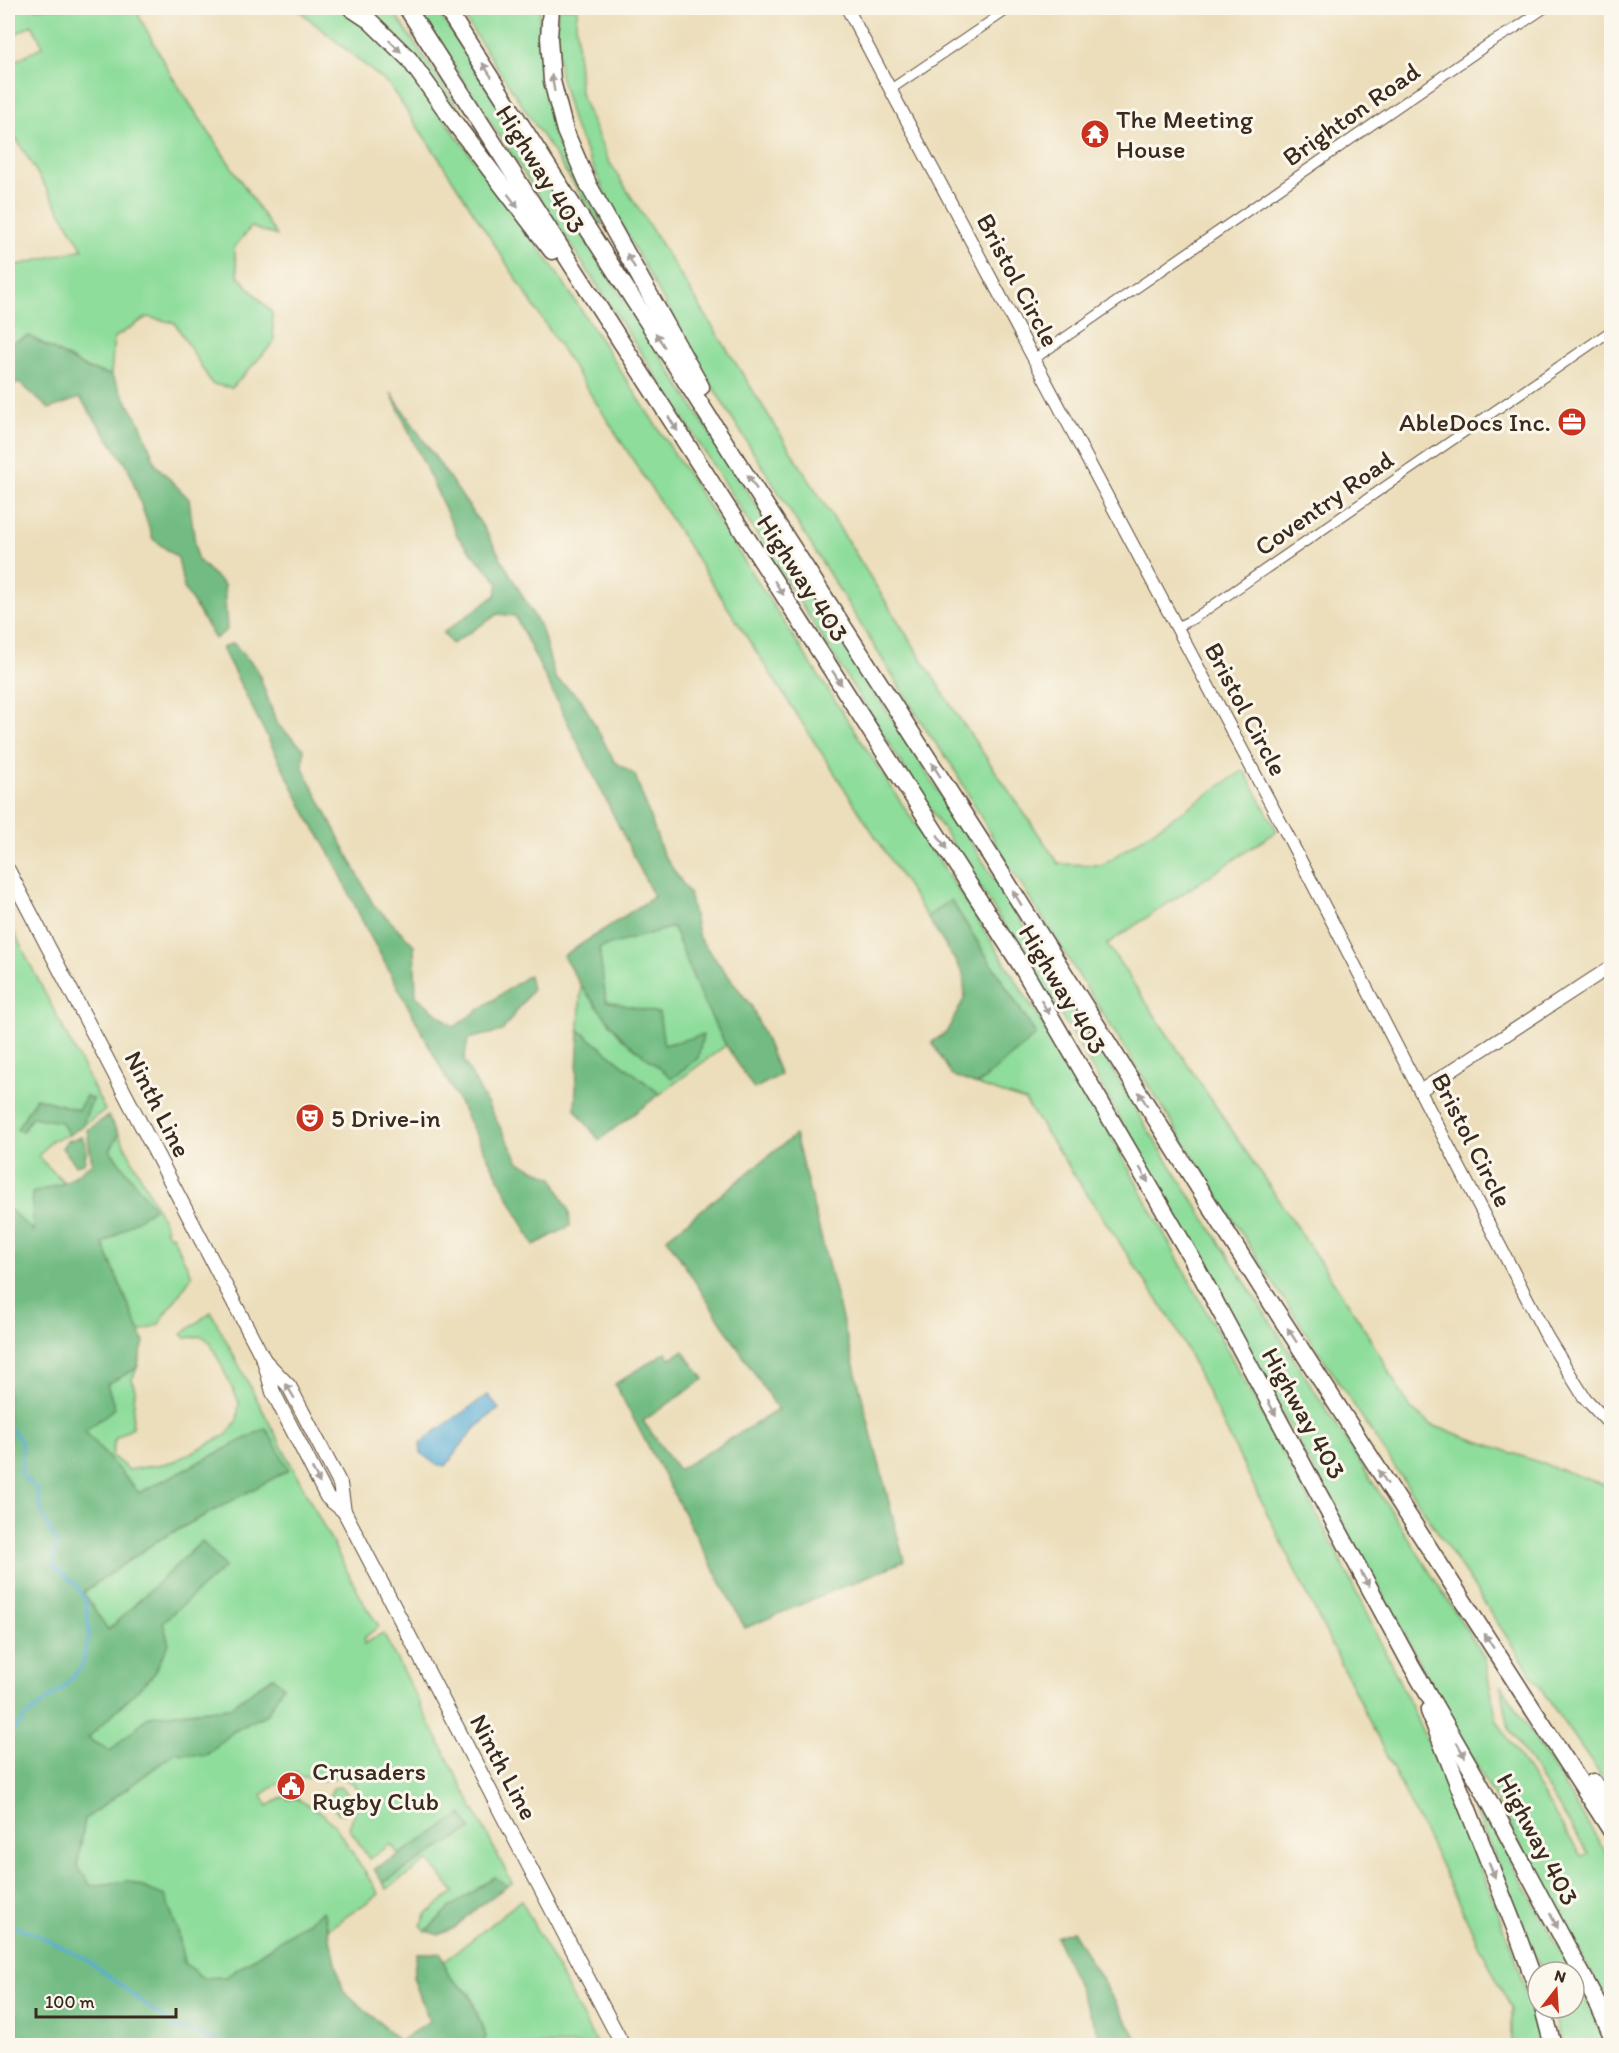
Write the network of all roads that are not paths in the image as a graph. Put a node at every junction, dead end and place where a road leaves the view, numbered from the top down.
1 (351, 8) edge
2 (407, 8) edge
3 (446, 8) edge
4 (551, 8) edge
5 (848, 8) edge
6 (1010, 8) edge
7 (1545, 8) edge
8 (891, 89) junction
9 (596, 304) junction
10 (1611, 330) edge
11 (1034, 359) junction
12 (715, 424) junction
13 (1177, 627) junction
14 (8, 870) edge
15 (1611, 966) edge
16 (1421, 1090) junction
17 (1611, 1427) edge
18 (1410, 1663) junction
19 (1520, 1690) junction
20 (1611, 1809) edge
21 (1611, 1832) edge
22 (1527, 1960) edge
23 (1546, 2020) edge
24 (1611, 2036) edge
25 (623, 2046) edge
26 (1553, 2046) edge

1 -> 9 highway
2 - 9 highway, Highway 403
12 -> 3 highway, Highway 403
12 -> 4 highway
5 - 8 street, Bristol Circle
6 - 8 street
7 - 11 street, Brighton Road
8 - 11 street, Bristol Circle
9 -> 18 highway, Highway 403
10 - 13 street, Coventry Road
11 - 13 street, Bristol Circle
19 -> 12 highway, Highway 403
13 - 16 street, Bristol Circle
14 - 25 main road, Ninth Line
15 - 16 street
16 - 17 street, Bristol Circle
18 -> 22 highway
18 -> 24 highway, Highway 403
19 - 20 highway
19 - 21 highway, Highway 403
23 - 26 highway

